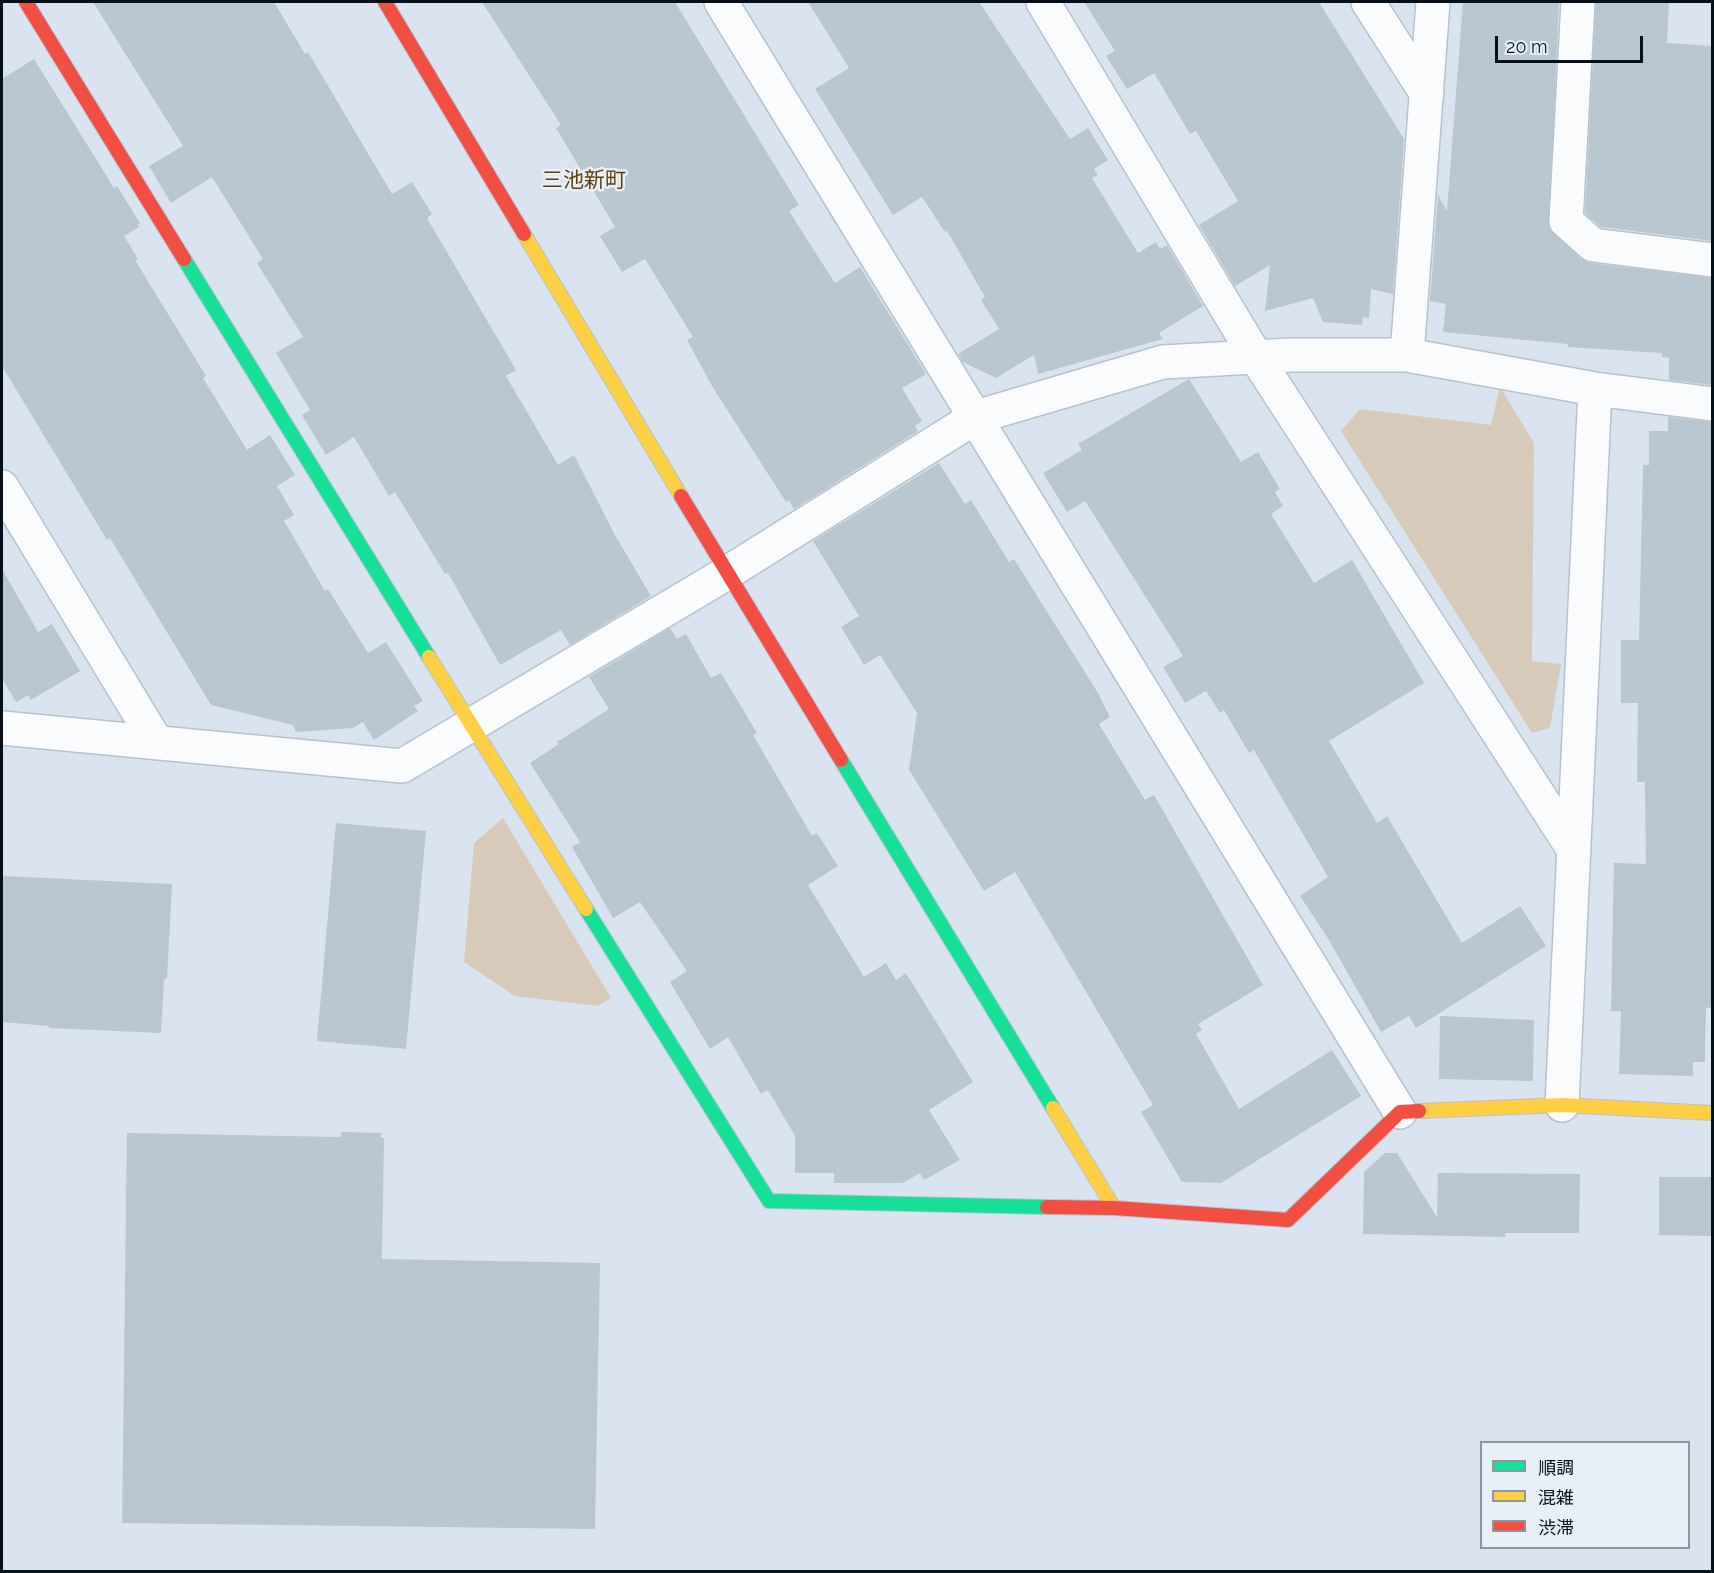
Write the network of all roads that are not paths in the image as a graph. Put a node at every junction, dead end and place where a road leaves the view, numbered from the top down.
1 (26, 2) edge
2 (385, 2) edge
3 (721, 2) edge
4 (1043, 2) edge
5 (1368, 2) edge
6 (1433, 2) edge
7 (1578, 2) edge
8 (1426, 94) junction
9 (1713, 260) edge
10 (1407, 355) junction
11 (1256, 357) junction
12 (1595, 389) junction
13 (1713, 404) edge
14 (976, 417) junction
15 (2, 487) edge
16 (727, 573) junction
17 (471, 726) junction
18 (2, 728) edge
19 (157, 743) junction
20 (1574, 850) junction
21 (1562, 1105) junction
22 (1400, 1112) junction
23 (1713, 1113) edge
24 (1114, 1208) junction

1 - 17 street
2 - 16 street
3 - 14 street
4 - 11 street
5 - 8 street
6 - 8 street
7 - 9 street
8 - 10 street
10 - 11 street
10 - 12 street
11 - 14 street
11 - 20 street
12 - 13 street
12 - 20 street
14 - 16 street
14 - 22 street
15 - 19 street
16 - 17 street
16 - 24 street
17 - 19 street
17 - 24 street
18 - 19 street
20 - 21 street
21 - 22 street
21 - 23 street
22 - 24 street

